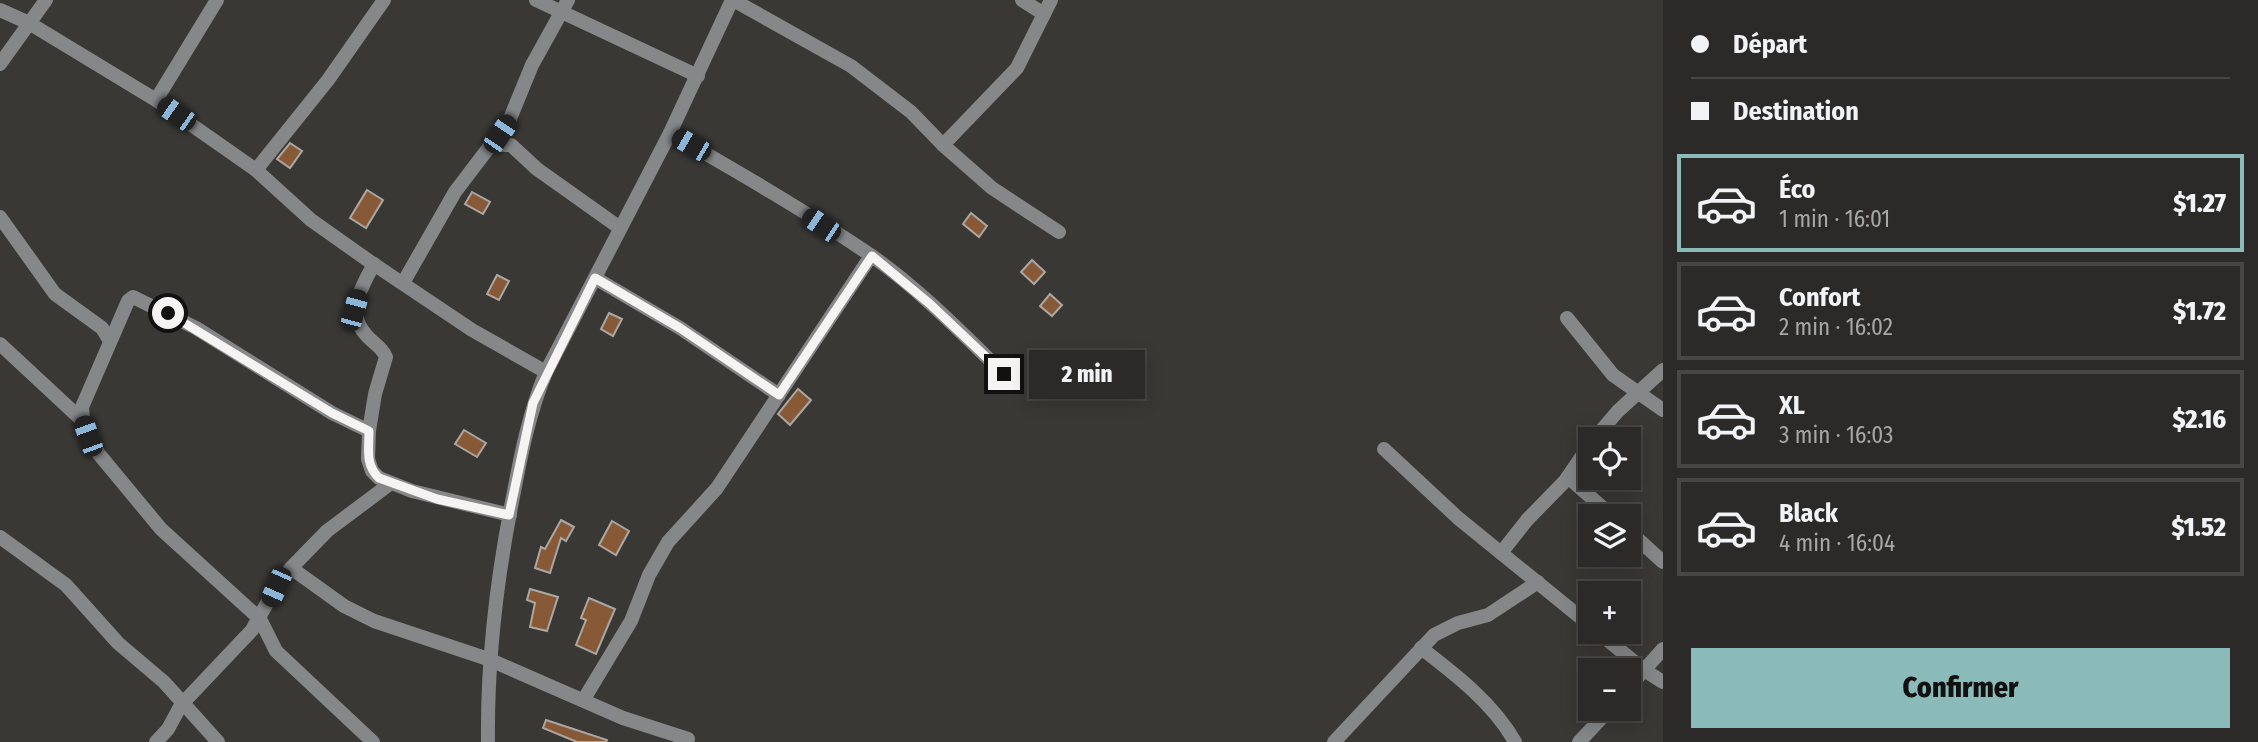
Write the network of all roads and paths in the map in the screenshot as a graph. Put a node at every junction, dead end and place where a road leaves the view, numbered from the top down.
1 (46, 0) edge
2 (217, 0) edge
3 (384, 0) edge
4 (536, 0) edge
5 (733, 0) edge
6 (1022, 0) edge
7 (1051, 0) edge
8 (565, 6) edge
9 (0, 10) edge
10 (1044, 15) junction
11 (29, 23) junction
12 (0, 64) edge
13 (698, 76) junction
14 (156, 100) junction
15 (509, 121) junction
16 (670, 133) junction
17 (491, 145) junction
18 (511, 145) junction
19 (943, 145) junction
20 (256, 170) junction
21 (0, 217) edge
22 (620, 228) junction
23 (1059, 232) dead end
24 (872, 256) junction
25 (374, 264) junction
26 (595, 278) junction
27 (403, 283) junction
28 (1567, 318) dead end
29 (110, 341) junction
30 (0, 344) edge
31 (1663, 370) edge
32 (546, 372) junction
33 (1004, 374) dead end
34 (1638, 393) junction
35 (779, 395) junction
36 (1663, 410) edge
37 (83, 421) junction
38 (1604, 427) edge
39 (369, 431) junction
40 (1384, 449) dead end
41 (1578, 462) edge
42 (1568, 477) junction
43 (391, 483) junction
44 (1598, 504) edge
45 (509, 515) junction
46 (0, 537) edge
47 (1641, 542) edge
48 (1501, 553) junction
49 (1663, 562) edge
50 (291, 568) junction
51 (1538, 582) junction
52 (1578, 615) edge
53 (260, 619) junction
54 (1613, 644) edge
55 (1420, 648) junction
56 (1663, 649) edge
57 (488, 659) junction
58 (1644, 670) junction
59 (1641, 673) edge
60 (1663, 682) edge
61 (583, 699) junction
62 (181, 705) junction
63 (1599, 721) edge
64 (688, 739) dead end
65 (156, 742) edge
66 (218, 742) edge
67 (373, 742) edge
68 (488, 742) edge
69 (1334, 742) edge
70 (1515, 742) edge
71 (1579, 742) edge

1 - 11 street
2 - 14 street
3 - 20 street
4 - 8 street
5 - 13 street
5 - 19 street
6 - 10 street
7 - 10 street
8 - 13 street
8 - 15 street
9 - 11 street
10 - 19 street
11 - 12 street
11 - 14 street
13 - 16 street
14 - 20 street
15 - 17 street
15 - 18 street
16 - 22 street
16 - 24 street
17 - 18 street
17 - 27 street
18 - 22 street
19 - 23 street
20 - 25 street
21 - 29 street
22 - 26 street
24 - 33 street
24 - 35 street
25 - 27 street
25 - 39 street
26 - 32 street
26 - 35 street
27 - 32 street
28 - 34 street
29 - 37 street
29 - 39 street
30 - 37 street
31 - 34 street
32 - 45 street
34 - 36 street
34 - 38 street
35 - 61 street
37 - 53 street
39 - 43 street
40 - 48 street
41 - 42 street
42 - 44 street
42 - 48 street
43 - 45 street
43 - 50 street
45 - 57 street
46 - 62 street
47 - 49 street
48 - 51 street
50 - 53 street
50 - 57 street
51 - 52 street
51 - 55 street
53 - 62 street
53 - 67 street
54 - 58 street
55 - 69 street
55 - 70 street
56 - 58 street
57 - 61 street
57 - 68 street
58 - 59 street
58 - 60 street
61 - 64 street
62 - 65 street
62 - 66 street
63 - 71 street

